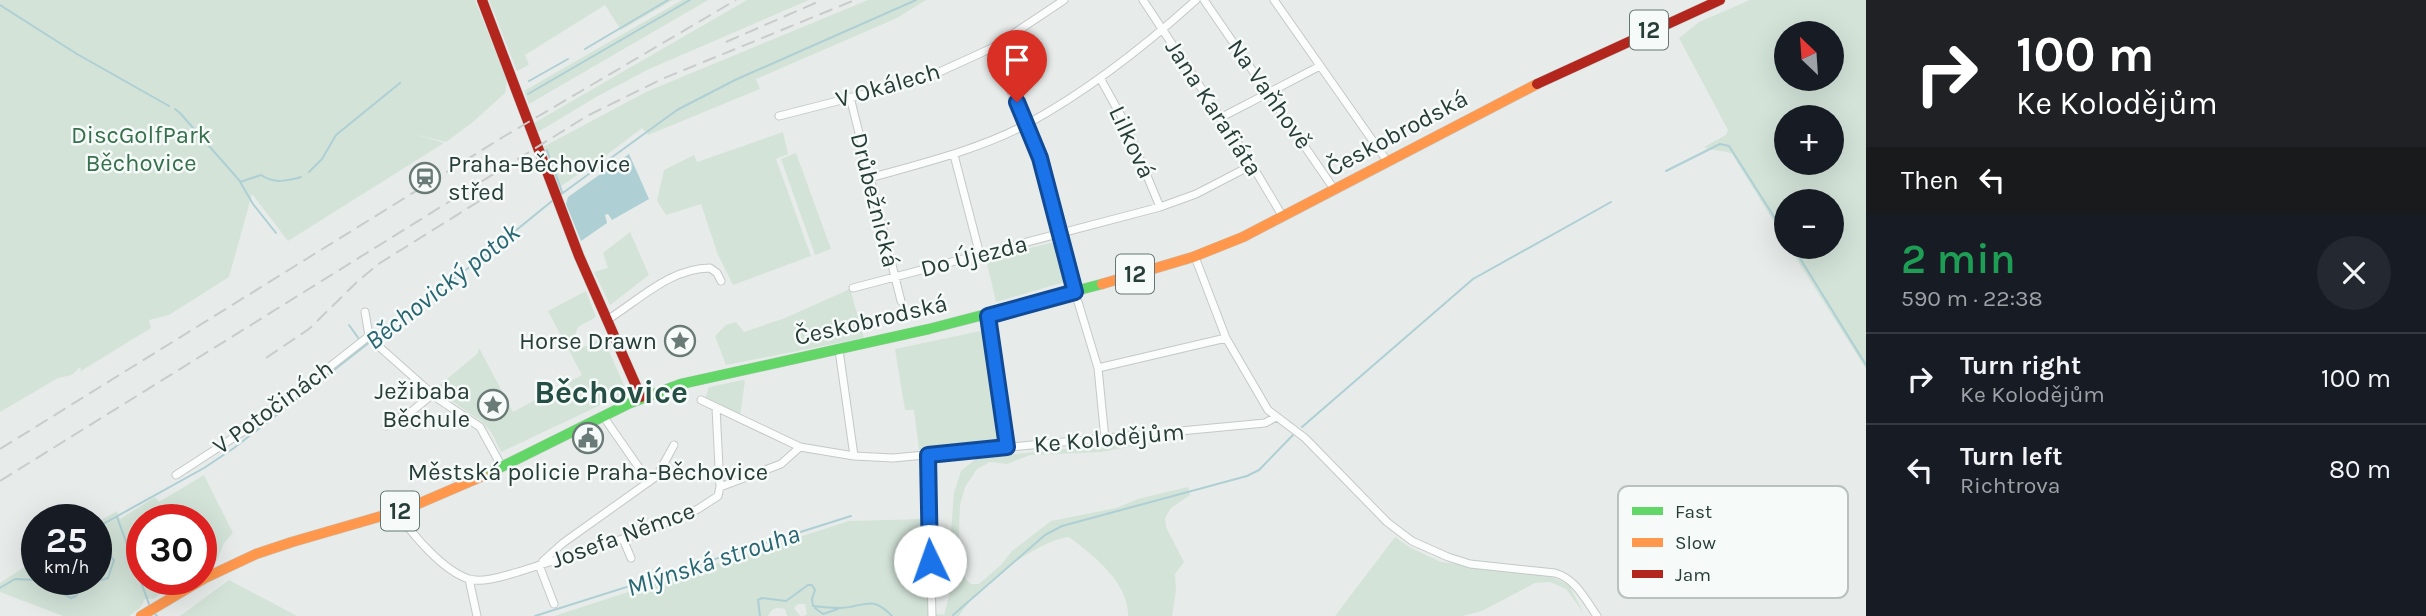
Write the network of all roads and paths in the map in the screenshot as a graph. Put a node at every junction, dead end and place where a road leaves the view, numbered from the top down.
1 (482, 0) edge
2 (1064, 0) edge
3 (1143, 0) edge
4 (1196, 0) edge
5 (1205, 0) edge
6 (1274, 0) edge
7 (1720, 0) edge
8 (1163, 30) junction
9 (992, 48) junction
10 (1320, 66) junction
11 (1100, 78) junction
12 (1269, 92) junction
13 (850, 97) junction
14 (779, 115) dead end
15 (1220, 118) junction
16 (1027, 124) junction
17 (954, 155) junction
18 (1387, 161) junction
19 (1252, 165) junction
20 (870, 178) junction
21 (1334, 189) junction
22 (1160, 207) junction
23 (1283, 217) junction
24 (1060, 234) junction
25 (980, 255) junction
26 (1195, 257) junction
27 (894, 276) junction
28 (721, 281) dead end
29 (853, 288) dead end
30 (1076, 297) junction
31 (901, 302) dead end
32 (365, 312) dead end
33 (988, 316) junction
34 (607, 320) junction
35 (1226, 338) junction
36 (372, 340) junction
37 (839, 350) junction
38 (1098, 368) junction
39 (432, 394) junction
40 (641, 397) junction
41 (701, 400) dead end
42 (716, 408) junction
43 (603, 416) junction
44 (1276, 417) junction
45 (386, 426) dead end
46 (1105, 439) junction
47 (674, 445) dead end
48 (800, 447) junction
49 (1007, 447) junction
50 (928, 455) junction
51 (854, 456) junction
52 (502, 467) junction
53 (176, 475) dead end
54 (649, 482) junction
55 (720, 487) junction
56 (397, 512) junction
57 (623, 539) junction
58 (631, 558) dead end
59 (539, 565) junction
60 (469, 579) junction
61 (554, 604) dead end
62 (142, 615) edge
63 (477, 616) edge
64 (932, 616) edge
65 (1597, 616) edge

1 - 34 main road
2 - 9 street, V Okálech
3 - 8 street, Jana Karafiáta
4 - 8 street
5 - 12 street, Na Vaňhově
6 - 10 street
7 - 18 main road, Českobrodská / 12
8 - 11 street
8 - 15 street, Jana Karafiáta
9 - 13 street, V Okálech
9 - 16 street
10 - 12 street
10 - 18 street
11 - 16 street
11 - 22 street, Lilková
12 - 15 street
12 - 21 street, Na Vaňhově
13 - 14 street, V Okálech
13 - 20 street, Drůbežnická
15 - 19 street, Jana Karafiáta
16 - 17 street
16 - 24 street
17 - 20 street
17 - 25 street
18 - 21 main road, Českobrodská / 12
19 - 22 street, Do Újezda
19 - 23 street, Jana Karafiáta
20 - 27 street, Drůbežnická
21 - 23 main road, Českobrodská / 12
22 - 24 street, Do Újezda
23 - 26 main road, Českobrodská / 12
24 - 25 street, Do Újezda
24 - 30 street
25 - 27 street, Do Újezda
26 - 30 main road, Českobrodská / 12
26 - 35 street
27 - 29 street, Do Újezda
27 - 31 street, Drůbežnická
28 - 34 street
30 - 33 main road, Českobrodská / 12
30 - 38 street
32 - 36 street
33 - 37 main road, Českobrodská / 12
33 - 49 street
34 - 40 main road
35 - 38 street
35 - 44 street
36 - 39 street
36 - 53 street, V Potočinách
37 - 40 main road, Českobrodská / 12
37 - 51 street
38 - 46 street
39 - 45 street
39 - 52 street
40 - 43 main road, Českobrodská / 12
41 - 42 street, Ke Kolodějům
42 - 48 street, Ke Kolodějům
42 - 55 street
43 - 52 main road, Českobrodská / 12
43 - 54 street
44 - 46 street, Ke Kolodějům
44 - 65 street
46 - 49 street, Ke Kolodějům
47 - 54 street
48 - 51 street, Ke Kolodějům
48 - 55 street, Josefa Němce
49 - 50 street, Ke Kolodějům
50 - 51 street, Ke Kolodějům
50 - 64 street
52 - 56 main road, Českobrodská / 12
54 - 59 street
55 - 57 street, Josefa Němce
56 - 60 street
56 - 62 main road, Českobrodská / 12
57 - 58 street
57 - 59 street, Josefa Němce
59 - 60 street, Josefa Němce
59 - 61 street
60 - 63 street

